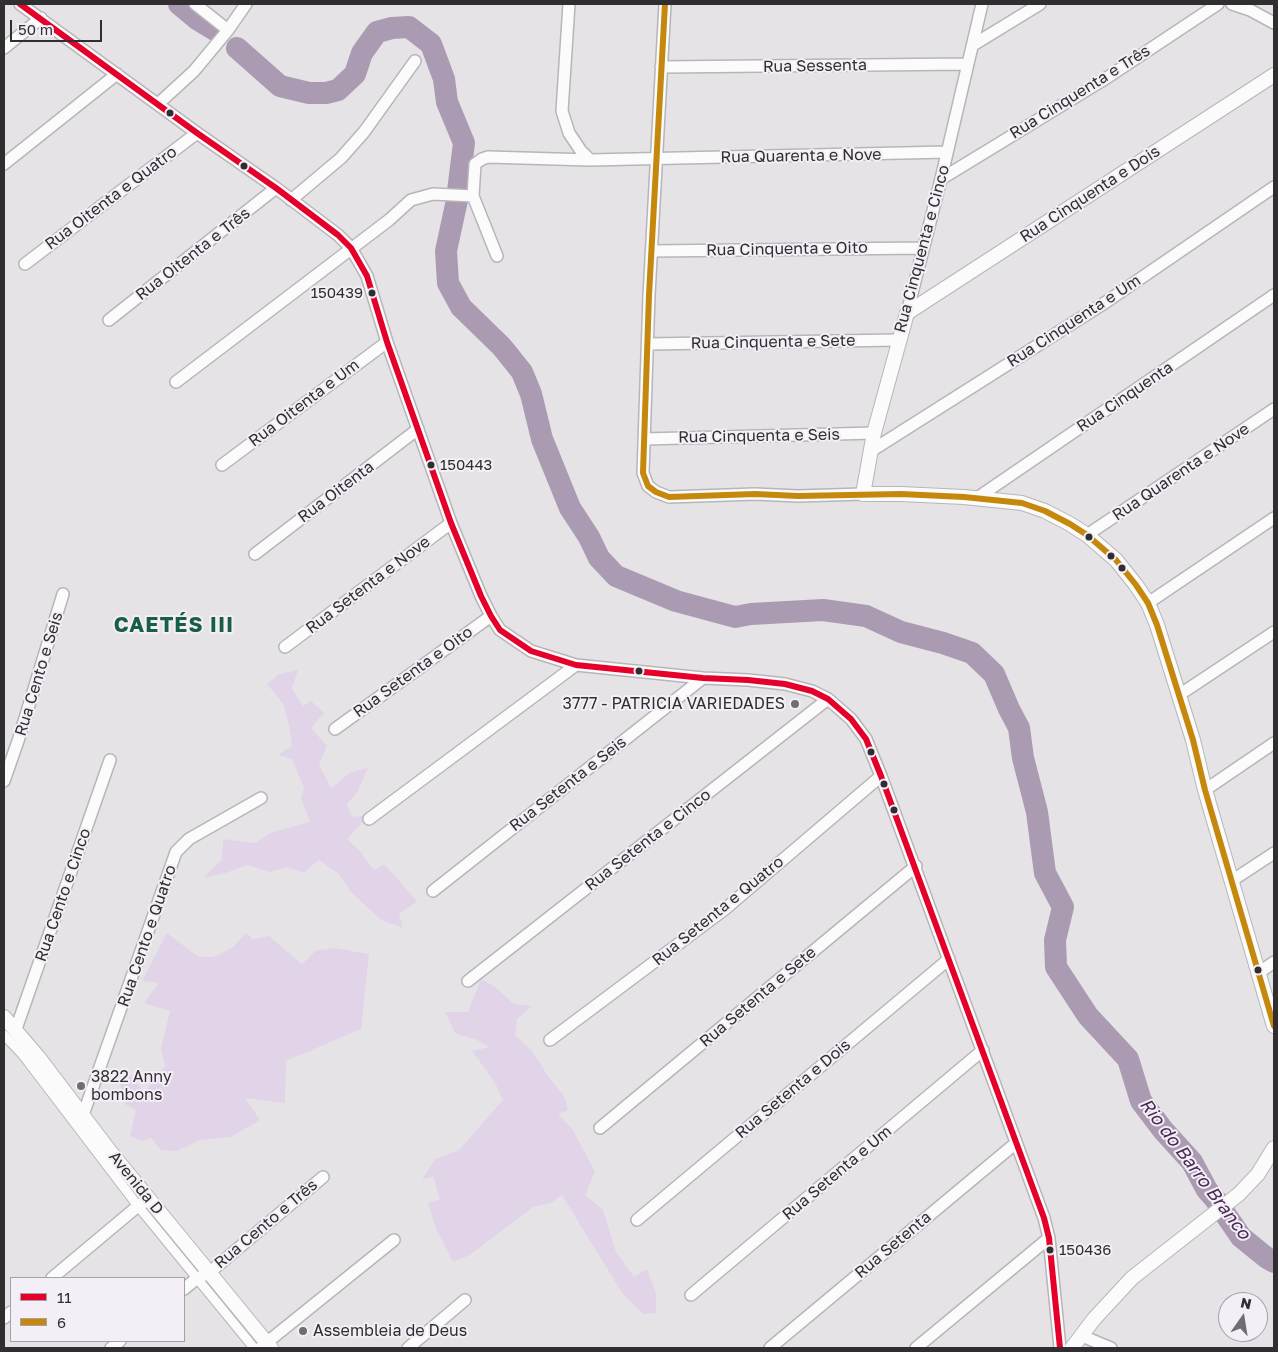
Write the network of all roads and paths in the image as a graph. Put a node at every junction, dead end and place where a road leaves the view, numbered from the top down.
1 (20, 4) edge
2 (194, 4) edge
3 (246, 4) edge
4 (569, 4) edge
5 (665, 4) edge
6 (982, 4) edge
7 (1040, 4) edge
8 (1218, 4) edge
9 (1232, 4) edge
10 (41, 18) junction
11 (1274, 23) edge
12 (228, 30) junction
13 (973, 45) junction
14 (4, 48) edge
15 (415, 61) dead end
16 (968, 64) junction
17 (661, 67) junction
18 (117, 74) junction
19 (1274, 75) edge
20 (158, 104) junction
21 (197, 133) junction
22 (947, 152) junction
23 (656, 159) junction
24 (590, 160) junction
25 (4, 164) edge
26 (941, 179) junction
27 (1274, 187) edge
28 (276, 188) junction
29 (473, 196) junction
30 (292, 200) junction
31 (351, 248) junction
32 (922, 248) junction
33 (652, 251) junction
34 (497, 256) dead end
35 (25, 264) dead end
36 (1274, 295) edge
37 (907, 313) junction
38 (109, 320) dead end
39 (898, 340) junction
40 (387, 342) junction
41 (648, 344) junction
42 (176, 382) dead end
43 (1274, 409) edge
44 (418, 429) junction
45 (874, 433) junction
46 (644, 439) junction
47 (871, 451) junction
48 (222, 464) dead end
49 (863, 494) junction
50 (977, 498) junction
51 (1274, 518) edge
52 (450, 523) junction
53 (1087, 535) junction
54 (255, 554) dead end
55 (63, 594) dead end
56 (1148, 603) junction
57 (491, 616) junction
58 (1274, 632) edge
59 (285, 647) dead end
60 (576, 665) junction
61 (703, 678) junction
62 (1179, 696) junction
63 (828, 699) junction
64 (335, 729) dead end
65 (1274, 743) edge
66 (110, 760) dead end
67 (881, 776) junction
68 (4, 781) edge
69 (1205, 790) junction
70 (261, 798) dead end
71 (369, 819) dead end
72 (1274, 853) edge
73 (916, 866) junction
74 (1233, 880) junction
75 (433, 891) dead end
76 (949, 959) junction
77 (1274, 962) edge
78 (1260, 972) junction
79 (468, 980) dead end
80 (4, 1017) edge
81 (1274, 1026) edge
82 (10, 1032) edge
83 (550, 1040) dead end
84 (983, 1050) junction
85 (83, 1115) junction
86 (600, 1128) dead end
87 (1016, 1142) junction
88 (1274, 1148) edge
89 (322, 1176) dead end
90 (143, 1203) junction
91 (637, 1220) dead end
92 (1049, 1238) junction
93 (394, 1240) dead end
94 (210, 1272) junction
95 (53, 1277) edge
96 (196, 1279) junction
97 (185, 1288) edge
98 (691, 1295) dead end
99 (464, 1300) dead end
100 (1082, 1336) junction
101 (263, 1347) edge
102 (1064, 1347) edge
103 (408, 1348) edge
104 (770, 1348) edge
105 (916, 1348) edge
106 (1111, 1348) edge

1 - 10 street
2 - 12 street
3 - 12 street
4 - 24 street
5 - 17 street
6 - 13 street, Rua Cinquenta e Cinco
7 - 13 street
8 - 26 street, Rua Cinquenta e Três
9 - 11 street
10 - 14 street
10 - 18 street
12 - 20 street
13 - 16 street, Rua Cinquenta e Cinco
15 - 30 street
16 - 17 street, Rua Sessenta
16 - 22 street, Rua Cinquenta e Cinco
17 - 23 street
18 - 20 street
18 - 25 street
19 - 37 street, Rua Cinquenta e Dois
20 - 21 street
21 - 28 street
21 - 35 street, Rua Oitenta e Quatro
22 - 23 street, Rua Quarenta e Nove
22 - 26 street, Rua Cinquenta e Cinco
23 - 24 street, Rua Quarenta e Nove
23 - 33 street
24 - 29 street, Rua Quarenta e Nove
26 - 32 street, Rua Cinquenta e Cinco
27 - 47 street, Rua Cinquenta e Um
28 - 30 street
28 - 38 street, Rua Oitenta e Três
29 - 31 street
29 - 34 street
30 - 31 street
31 - 40 street
31 - 42 street
32 - 33 street, Rua Cinquenta e Oito
32 - 37 street, Rua Cinquenta e Cinco
33 - 41 street
36 - 50 street, Rua Cinquenta
37 - 39 street, Rua Cinquenta e Cinco
39 - 41 street, Rua Cinquenta e Sete
39 - 45 street, Rua Cinquenta e Cinco
40 - 44 street
40 - 48 street, Rua Oitenta e Um
41 - 46 street
43 - 53 street, Rua Quarenta e Nove
44 - 52 street
44 - 54 street, Rua Oitenta
45 - 46 street, Rua Cinquenta e Seis
45 - 47 street, Rua Cinquenta e Cinco
46 - 49 street
47 - 49 street, Rua Cinquenta e Cinco
49 - 50 street
50 - 53 street
51 - 56 street
52 - 57 street
52 - 59 street, Rua Setenta e Nove
53 - 56 street
55 - 68 street, Rua Cento e Seis
56 - 62 street
57 - 60 street
57 - 64 street, Rua Setenta e Oito
58 - 62 street
60 - 61 street
60 - 71 street
61 - 63 street
61 - 75 street, Rua Setenta e Seis
62 - 69 street
63 - 67 street
63 - 79 street, Rua Setenta e Cinco
65 - 69 street
66 - 82 street, Rua Cento e Cinco
67 - 73 street
67 - 83 street, Rua Setenta e Quatro
69 - 74 street
70 - 85 street, Rua Cento e Quatro
72 - 74 street
73 - 76 street
73 - 86 street, Rua Setenta e Sete
74 - 78 street
76 - 84 street
76 - 91 street, Rua Setenta e Dois
77 - 78 street
78 - 81 street
80 - 82 street, Avenida D
82 - 85 street, Avenida D
82 - 90 street, Avenida D
84 - 87 street
84 - 98 street, Rua Setenta e Um
85 - 90 street, Avenida D
87 - 92 street
87 - 104 street, Rua Setenta
88 - 100 street
89 - 94 street, Rua Cento e Três
90 - 94 street, Avenida D
90 - 95 street
90 - 96 street, Avenida D
92 - 102 street
92 - 105 street
93 - 101 street
94 - 96 street, Rua Cento e Três
94 - 101 street, Avenida D
96 - 97 street, Rua Cento e Três
96 - 101 street, Avenida D
99 - 103 street
100 - 102 street
100 - 106 street

